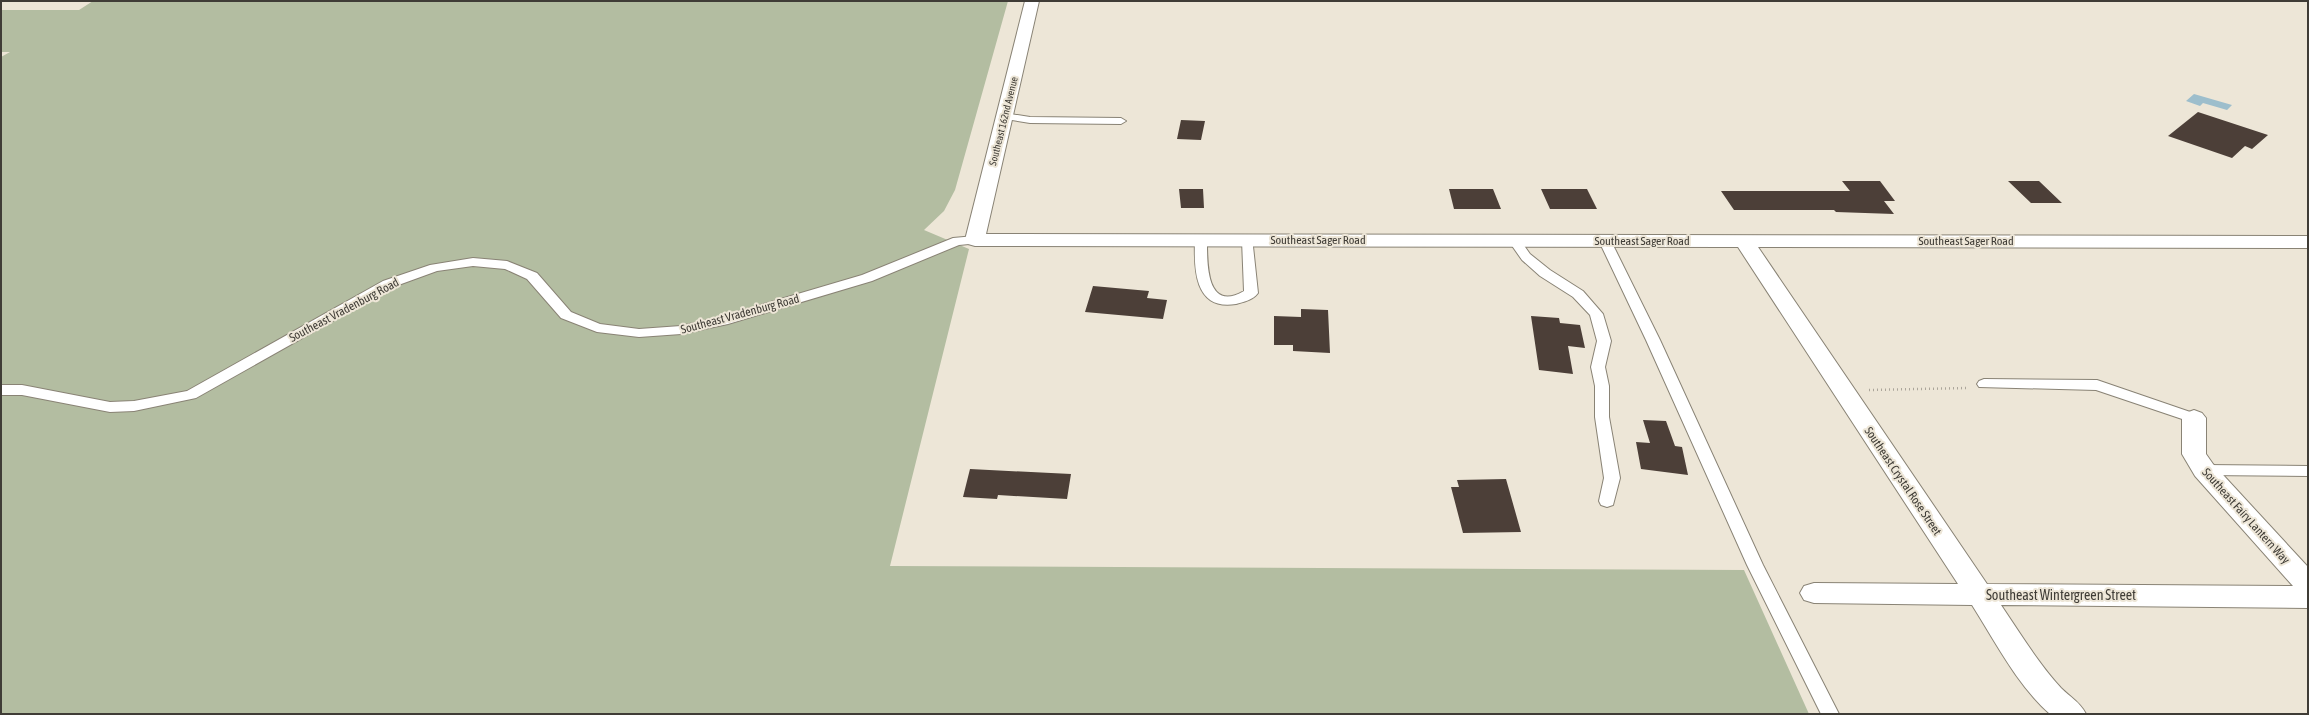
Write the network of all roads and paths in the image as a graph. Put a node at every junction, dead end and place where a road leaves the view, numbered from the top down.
1 (1032, 1) edge
2 (1004, 116) junction
3 (1121, 121) dead end
4 (975, 240) junction
5 (1201, 240) junction
6 (1248, 240) junction
7 (1514, 240) junction
8 (1605, 240) junction
9 (1744, 241) junction
10 (2308, 242) edge
11 (1984, 384) joint
12 (1, 390) edge
13 (1843, 390) junction
14 (2194, 418) joint
15 (2204, 470) junction
16 (2308, 471) edge
17 (1607, 501) dead end
18 (2308, 585) edge
19 (1814, 593) dead end
20 (1979, 594) junction
21 (2308, 597) edge
22 (1830, 714) edge
23 (2071, 714) edge

1 - 2 street, Southeast 162nd Avenue
2 - 3 lane
2 - 4 street, Southeast 162nd Avenue
4 - 5 street, Southeast Sager Road
4 - 12 lane, Southeast Vradenburg Road
5 - 6 street, Southeast Sager Road
5 - 6 lane
6 - 7 street, Southeast Sager Road
7 - 8 street, Southeast Sager Road
7 - 17 lane
8 - 9 street, Southeast Sager Road
8 - 22 lane
9 - 10 street, Southeast Sager Road
9 - 13 street, Southeast Crystal Rose Street
11 - 13 path
11 - 14 lane
13 - 20 street, Southeast Crystal Rose Street
14 - 15 street, Southeast Fairy Lantern Way
15 - 16 lane
15 - 18 street, Southeast Fairy Lantern Way
19 - 20 street, Southeast Wintergreen Street
20 - 21 street, Southeast Wintergreen Street
20 - 23 street, Southeast Crystal Rose Street

